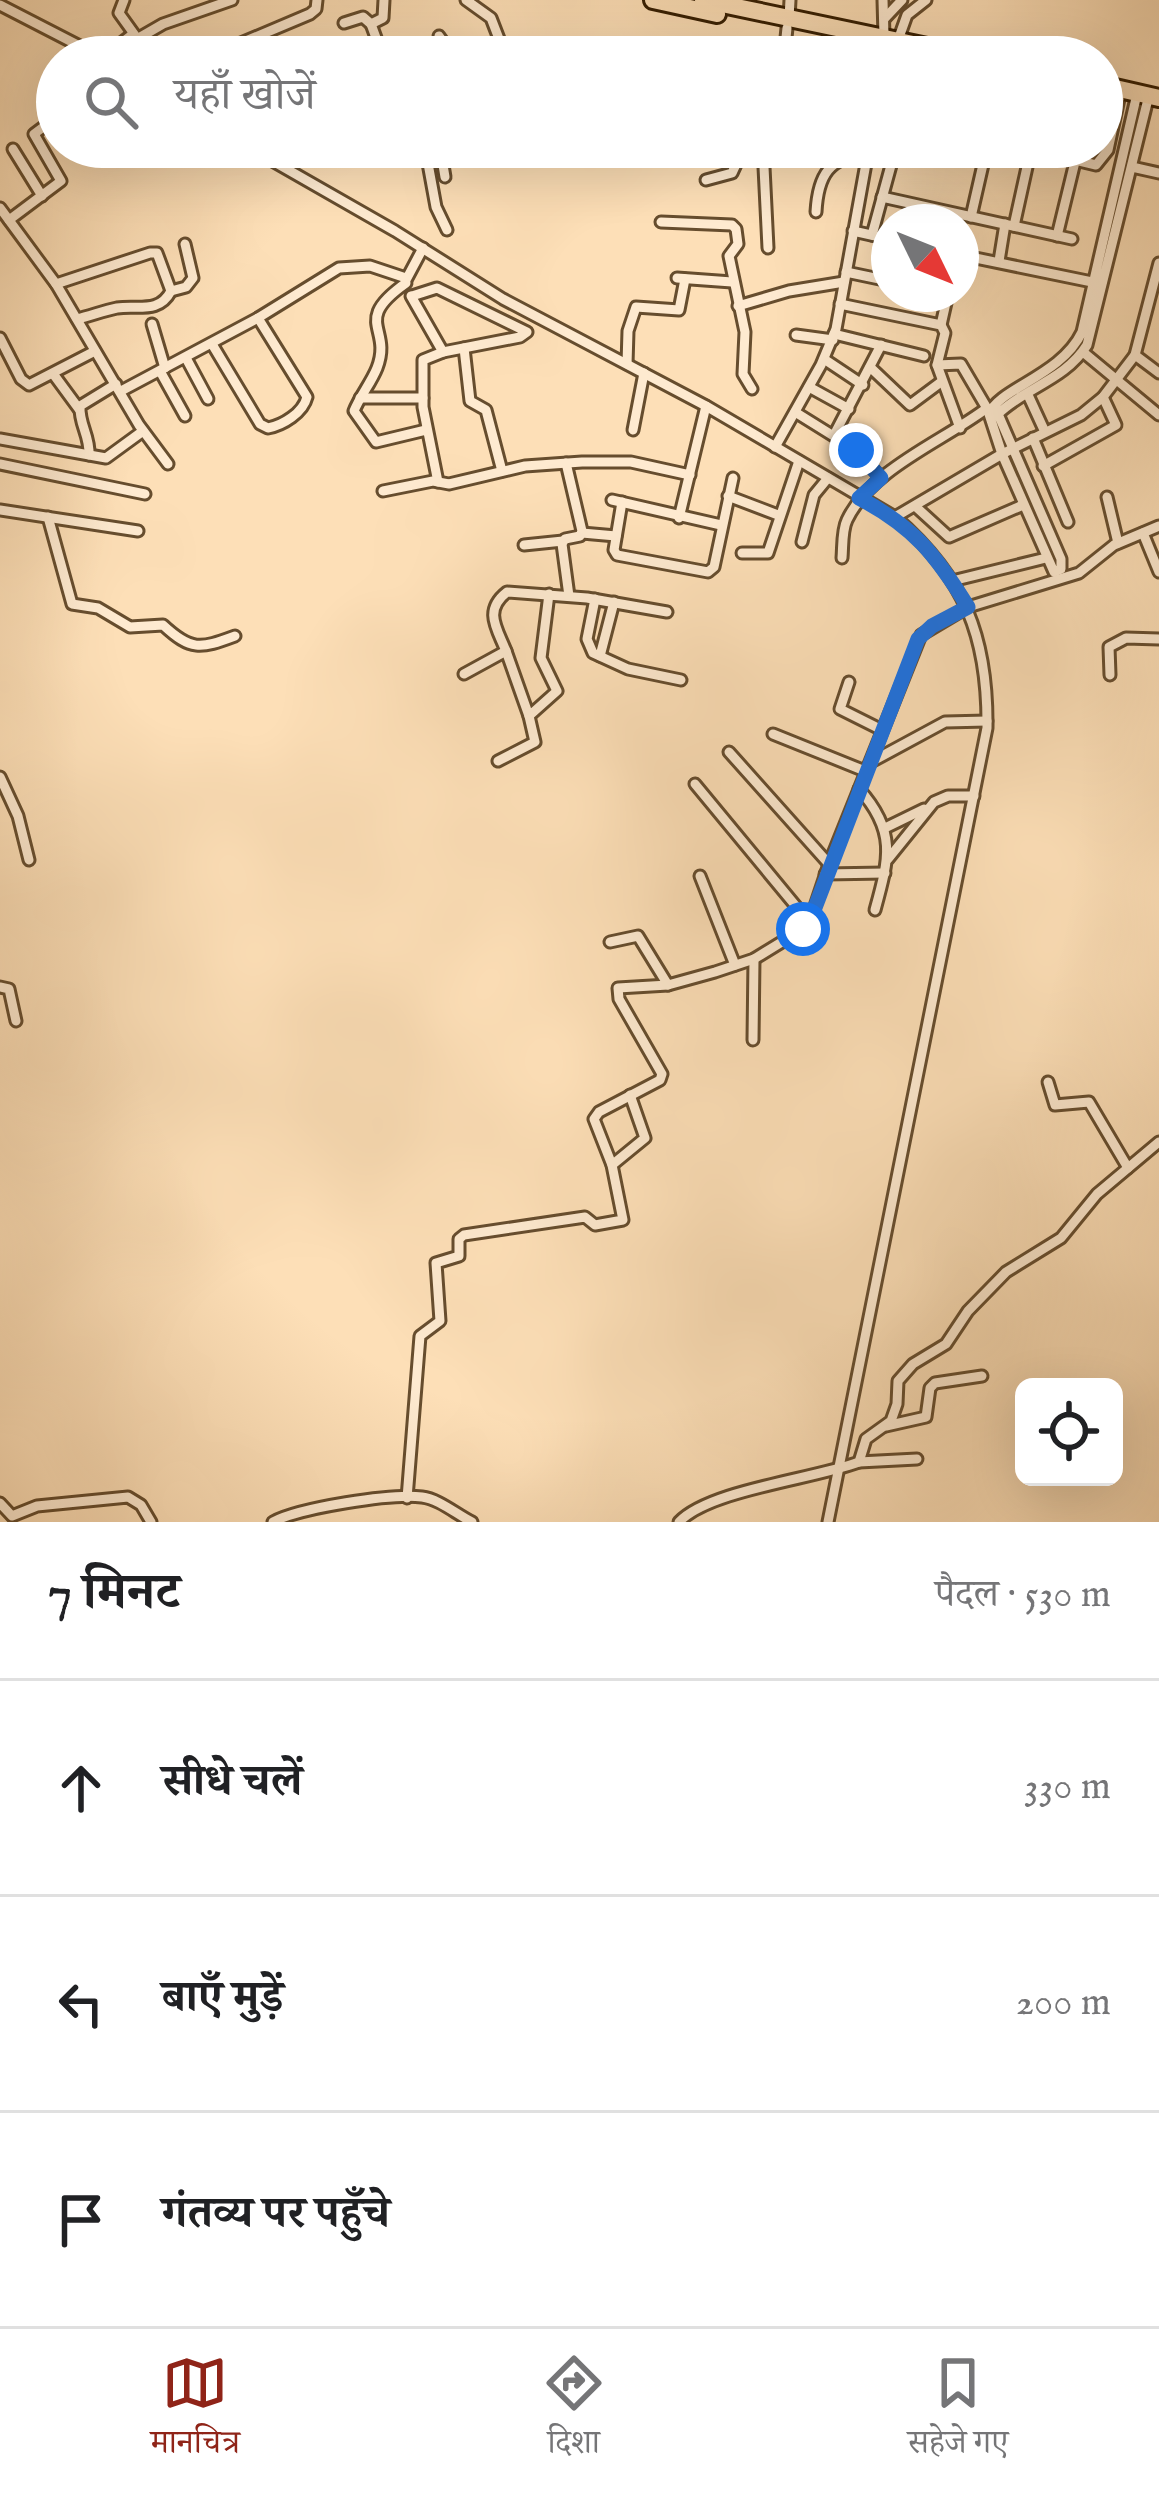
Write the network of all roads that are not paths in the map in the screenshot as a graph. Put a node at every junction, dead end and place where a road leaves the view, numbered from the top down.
1 (124, 0) edge
2 (232, 0) edge
3 (316, 0) edge
4 (384, 0) edge
5 (466, 0) edge
6 (653, 0) edge
7 (703, 0) edge
8 (883, 0) edge
9 (902, 0) edge
10 (926, 0) edge
11 (0, 4) edge
12 (788, 16) edge
13 (886, 18) junction
14 (344, 23) dead end
15 (371, 24) junction
16 (62, 36) edge
17 (135, 36) joint
18 (258, 36) edge
19 (375, 36) edge
20 (498, 36) edge
21 (855, 36) edge
22 (890, 36) edge
23 (897, 36) edge
24 (1138, 99) edge
25 (13, 149) dead end
26 (1123, 166) edge
27 (1132, 167) junction
28 (55, 168) edge
29 (284, 168) edge
30 (429, 168) edge
31 (444, 168) edge
32 (735, 168) edge
33 (764, 168) edge
34 (827, 168) edge
35 (865, 168) edge
36 (890, 168) edge
37 (982, 168) edge
38 (1022, 168) edge
39 (1074, 168) edge
40 (1123, 168) edge
41 (1159, 173) edge
42 (445, 177) dead end
43 (706, 180) dead end
44 (42, 196) junction
45 (882, 197) junction
46 (880, 204) edge
47 (913, 204) edge
48 (974, 204) edge
49 (0, 208) edge
50 (816, 212) dead end
51 (979, 219) edge
52 (9, 220) junction
53 (661, 222) dead end
54 (1010, 225) junction
55 (447, 230) dead end
56 (853, 231) junction
57 (871, 235) edge
58 (1057, 236) junction
59 (1072, 239) dead end
60 (184, 244) dead end
61 (423, 248) junction
62 (768, 248) dead end
63 (979, 258) edge
64 (999, 261) junction
65 (1159, 263) edge
66 (845, 277) junction
67 (871, 279) edge
68 (406, 281) junction
69 (732, 282) junction
70 (1097, 283) junction
71 (56, 284) junction
72 (1155, 286) edge
73 (171, 291) junction
74 (412, 296) junction
75 (840, 304) junction
76 (738, 306) junction
77 (943, 312) edge
78 (1145, 314) junction
79 (1159, 317) edge
80 (257, 318) junction
81 (76, 319) junction
82 (152, 324) dead end
83 (940, 325) junction
84 (796, 335) dead end
85 (833, 337) junction
86 (0, 338) edge
87 (212, 344) junction
88 (881, 345) junction
89 (464, 348) junction
90 (95, 351) junction
91 (443, 352) junction
92 (1083, 352) junction
93 (1135, 355) junction
94 (924, 356) dead end
95 (186, 358) junction
96 (824, 358) junction
97 (627, 364) junction
98 (937, 365) junction
99 (870, 367) junction
100 (162, 370) junction
101 (644, 373) junction
102 (1159, 373) edge
103 (54, 374) junction
104 (1119, 379) junction
105 (941, 382) junction
106 (863, 385) junction
107 (118, 387) junction
108 (809, 387) junction
109 (752, 388) dead end
110 (1028, 395) junction
111 (1103, 397) junction
112 (360, 398) junction
113 (423, 398) junction
114 (208, 399) dead end
115 (706, 406) junction
116 (849, 409) junction
117 (80, 410) junction
118 (1088, 410) junction
119 (795, 412) junction
120 (992, 413) junction
121 (1159, 415) edge
122 (185, 416) dead end
123 (959, 428) junction
124 (426, 430) junction
125 (633, 430) dead end
126 (143, 431) junction
127 (1045, 432) junction
128 (1101, 434) junction
129 (834, 435) junction
130 (1033, 437) junction
131 (0, 439) edge
132 (776, 447) junction
133 (1006, 452) junction
134 (89, 454) junction
135 (799, 461) junction
136 (566, 463) junction
137 (0, 464) edge
138 (168, 464) dead end
139 (1043, 466) junction
140 (502, 470) junction
141 (690, 475) junction
142 (733, 478) dead end
143 (829, 478) junction
144 (881, 478) junction
145 (438, 482) junction
146 (383, 491) dead end
147 (145, 494) dead end
148 (728, 496) junction
149 (1107, 497) dead end
150 (859, 498) junction
151 (1023, 505) junction
152 (915, 506) junction
153 (0, 510) edge
154 (778, 515) junction
155 (48, 517) junction
156 (679, 518) junction
157 (896, 518) junction
158 (1068, 522) dead end
159 (721, 525) junction
160 (1159, 526) edge
161 (138, 531) dead end
162 (582, 533) junction
163 (1142, 533) junction
164 (616, 536) junction
165 (563, 541) junction
166 (802, 542) dead end
167 (1118, 543) junction
168 (524, 545) dead end
169 (742, 554) dead end
170 (842, 558) dead end
171 (1046, 558) junction
172 (1159, 572) edge
173 (952, 581) junction
174 (549, 594) junction
175 (569, 596) junction
176 (596, 599) junction
177 (614, 602) junction
178 (968, 607) junction
179 (667, 612) dead end
180 (235, 636) dead end
181 (1159, 639) edge
182 (506, 651) junction
183 (599, 656) junction
184 (464, 674) dead end
185 (1109, 674) dead end
186 (681, 680) dead end
187 (848, 682) dead end
188 (529, 716) junction
189 (987, 721) junction
190 (882, 730) junction
191 (773, 734) dead end
192 (729, 752) dead end
193 (498, 761) dead end
194 (867, 767) junction
195 (0, 776) edge
196 (695, 784) dead end
197 (859, 789) junction
198 (974, 796) junction
199 (929, 807) junction
200 (885, 828) junction
201 (888, 859) junction
202 (29, 860) dead end
203 (827, 869) junction
204 (885, 873) junction
205 (700, 876) dead end
206 (875, 910) dead end
207 (809, 922) junction
208 (610, 942) dead end
209 (754, 959) junction
210 (736, 965) junction
211 (668, 985) junction
212 (0, 987) edge
213 (16, 1022) dead end
214 (753, 1040) dead end
215 (1048, 1082) dead end
216 (630, 1095) junction
217 (1159, 1142) edge
218 (612, 1165) junction
219 (1128, 1168) junction
220 (982, 1376) dead end
221 (886, 1426) junction
222 (917, 1459) dead end
223 (860, 1462) junction
224 (839, 1470) junction
225 (407, 1498) junction
226 (0, 1503) edge
227 (4, 1516) edge
228 (151, 1522) edge
229 (273, 1522) edge
230 (472, 1522) edge
231 (679, 1522) edge
232 (828, 1522) edge

1 - 17 street
2 - 17 street
3 - 18 street
4 - 15 street
5 - 20 street
6 - 12 highway
7 - 12 highway
8 - 13 street
9 - 13 street
10 - 23 street
11 - 16 street
12 - 21 highway
13 - 22 street
14 - 15 street
15 - 19 street
24 - 26 street
24 - 27 street
25 - 44 street
27 - 41 street
27 - 70 street
28 - 44 street
29 - 61 street
30 - 55 street
31 - 42 street
32 - 43 street
33 - 62 street
34 - 50 street
35 - 56 street
36 - 45 street
37 - 48 street
38 - 54 street
39 - 58 street
40 - 70 street
44 - 52 street
45 - 46 street
45 - 47 street
49 - 52 street
51 - 54 street
52 - 71 street
53 - 69 street
54 - 58 street
54 - 64 street
56 - 57 street
56 - 66 street
58 - 59 street
60 - 73 street
61 - 68 street
61 - 97 street
63 - 64 street
64 - 70 street
65 - 72 street
66 - 67 street
66 - 75 street
66 - 76 street
68 - 74 street
68 - 80 street
68 - 112 street
69 - 76 street
69 - 97 street
70 - 92 street
70 - 120 street
71 - 73 street
71 - 81 street
72 - 78 street
73 - 81 street
74 - 89 street
74 - 91 street
75 - 83 street
75 - 85 street
76 - 109 street
77 - 83 street
78 - 79 street
78 - 93 street
80 - 87 street
80 - 87 street
81 - 90 street
82 - 100 street
83 - 98 street
84 - 85 street
85 - 88 street
85 - 96 street
86 - 103 street
87 - 95 street
88 - 94 street
88 - 99 street
89 - 91 street
89 - 140 street
90 - 103 street
90 - 107 street
91 - 113 street
92 - 104 street
92 - 110 street
93 - 102 street
93 - 104 street
95 - 100 street
95 - 114 street
96 - 106 street
96 - 108 street
97 - 101 street
98 - 105 street
98 - 120 street
99 - 105 street
99 - 106 street
100 - 107 street
100 - 122 street
101 - 115 street
101 - 125 street
103 - 117 street
104 - 111 street
104 - 121 street
105 - 123 street
106 - 116 street
107 - 117 street
107 - 126 street
108 - 116 street
108 - 119 street
110 - 120 street
110 - 127 street
111 - 118 street
111 - 128 street
112 - 113 street
112 - 124 street
113 - 124 street
115 - 132 street
115 - 141 street
116 - 129 street
117 - 134 street
118 - 127 street
118 - 128 street
119 - 129 street
119 - 132 street
120 - 123 street
120 - 133 street
123 - 144 street
124 - 145 street
126 - 134 street
126 - 138 street
127 - 130 street
128 - 139 street
129 - 144 street
130 - 133 street
130 - 139 street
131 - 134 street
132 - 135 street
133 - 151 street
133 - 152 street
133 - 171 street
135 - 143 street
135 - 154 street
136 - 140 street
136 - 141 street
136 - 162 street
137 - 147 street
139 - 158 street
140 - 145 street
141 - 156 street
142 - 148 street
143 - 150 street
143 - 166 street
144 - 150 street
145 - 146 street
148 - 154 street
148 - 159 street
149 - 167 street
150 - 157 street
150 - 170 street
151 - 152 street
151 - 171 street
152 - 157 street
153 - 155 street
154 - 169 street
155 - 161 street
155 - 180 street
156 - 159 street
156 - 164 street
157 - 173 street
159 - 164 street
160 - 163 street
162 - 164 street
162 - 165 street
163 - 167 street
163 - 172 street
165 - 168 street
165 - 175 street
167 - 178 street
171 - 173 street
173 - 178 street
174 - 175 street
174 - 182 street
174 - 188 street
175 - 176 street
176 - 177 street
176 - 183 street
177 - 179 street
177 - 183 street
178 - 189 street
178 - 190 street
181 - 185 street
182 - 184 street
182 - 188 street
183 - 186 street
187 - 190 street
188 - 193 street
189 - 194 street
189 - 198 street
190 - 194 street
191 - 194 street
192 - 203 street
194 - 197 street
195 - 202 street
196 - 207 street
197 - 200 street
197 - 203 street
198 - 199 street
198 - 224 street
199 - 200 street
199 - 201 street
200 - 201 street
201 - 204 street
203 - 204 street
203 - 207 street
204 - 206 street
205 - 210 street
207 - 209 street
208 - 211 street
209 - 210 street
209 - 214 street
210 - 211 street
211 - 216 street
212 - 213 street
215 - 219 street
216 - 218 street
216 - 218 street
217 - 219 street
218 - 225 street
219 - 221 street
220 - 221 street
221 - 223 street
222 - 223 street
223 - 224 street
224 - 231 street
224 - 232 street
225 - 229 street
225 - 230 street
226 - 227 street
227 - 228 street

